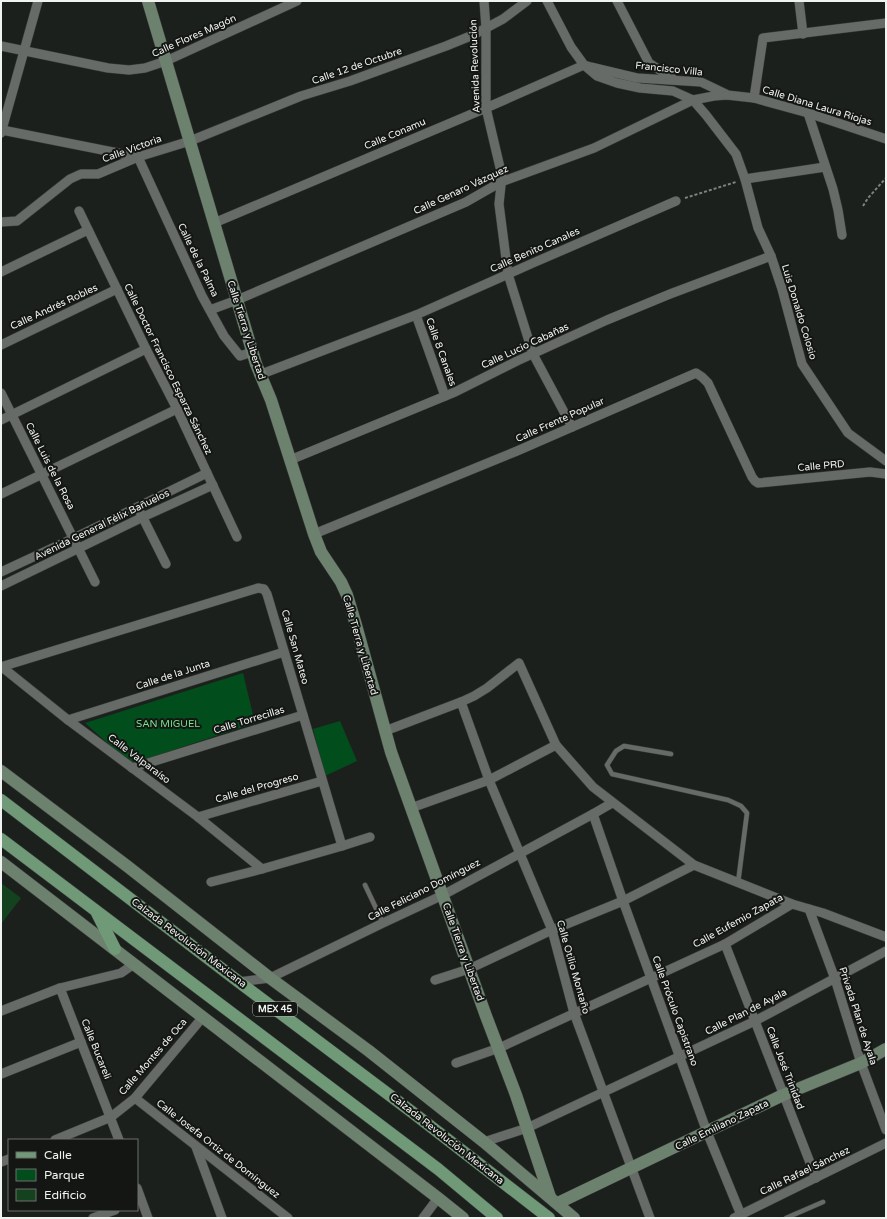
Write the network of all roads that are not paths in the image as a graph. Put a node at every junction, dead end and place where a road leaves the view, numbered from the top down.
1 (38, 1) edge
2 (148, 1) edge
3 (297, 1) edge
4 (484, 1) edge
5 (527, 1) edge
6 (547, 1) edge
7 (617, 1) edge
8 (799, 1) edge
9 (886, 24) edge
10 (486, 28) junction
11 (803, 34) junction
12 (1, 46) edge
13 (24, 51) junction
14 (166, 61) junction
15 (584, 65) junction
16 (672, 80) junction
17 (727, 95) junction
18 (754, 98) junction
19 (693, 100) junction
20 (486, 108) junction
21 (808, 113) junction
22 (1, 132) edge
23 (886, 139) edge
24 (190, 141) junction
25 (138, 157) junction
26 (825, 168) junction
27 (745, 179) junction
28 (501, 182) junction
29 (676, 201) road end
30 (79, 211) dead end
31 (1, 222) edge
32 (214, 223) junction
33 (88, 230) junction
34 (842, 235) dead end
35 (771, 256) junction
36 (1, 272) edge
37 (508, 274) junction
38 (117, 290) junction
39 (237, 300) junction
40 (210, 310) junction
41 (416, 315) junction
42 (1, 345) edge
43 (146, 349) junction
44 (252, 352) junction
45 (533, 354) junction
46 (260, 375) junction
47 (1, 393) edge
48 (445, 396) junction
49 (177, 409) junction
50 (11, 414) junction
51 (1, 420) edge
52 (572, 427) junction
53 (290, 460) junction
54 (886, 461) edge
55 (207, 473) junction
56 (41, 474) junction
57 (886, 474) edge
58 (758, 482) joint
59 (212, 485) junction
60 (1, 494) edge
61 (138, 507) junction
62 (143, 517) junction
63 (314, 534) junction
64 (237, 537) dead end
65 (74, 538) junction
66 (78, 549) junction
67 (166, 564) dead end
68 (1, 572) edge
69 (95, 582) dead end
70 (1, 586) edge
71 (284, 652) junction
72 (2, 667) edge
73 (461, 702) junction
74 (303, 715) junction
75 (68, 720) junction
76 (385, 731) junction
77 (556, 745) junction
78 (671, 754) dead end
79 (132, 768) junction
80 (1, 772) edge
81 (489, 780) junction
82 (322, 781) junction
83 (1, 800) edge
84 (612, 803) junction
85 (411, 808) junction
86 (593, 814) junction
87 (198, 817) junction
88 (370, 837) dead end
89 (1, 839) edge
90 (342, 846) junction
91 (520, 853) junction
92 (1, 862) edge
93 (694, 865) junction
94 (262, 869) junction
95 (211, 882) dead end
96 (738, 883) junction
97 (365, 885) dead end
98 (443, 895) junction
99 (623, 902) junction
100 (792, 904) junction
101 (809, 909) junction
102 (95, 910) junction
103 (383, 923) junction
104 (552, 930) junction
105 (886, 937) edge
106 (725, 944) junction
107 (115, 949) junction
108 (886, 951) edge
109 (134, 964) junction
110 (469, 969) junction
111 (270, 978) junction
112 (651, 978) junction
113 (835, 979) junction
114 (435, 980) dead end
115 (239, 982) junction
116 (60, 988) junction
117 (1, 1011) edge
118 (574, 1013) junction
119 (202, 1018) junction
120 (755, 1021) junction
121 (80, 1042) junction
122 (498, 1048) junction
123 (886, 1049) edge
124 (680, 1057) junction
125 (456, 1063) dead end
126 (861, 1063) junction
127 (1, 1074) edge
128 (603, 1092) junction
129 (783, 1095) junction
130 (135, 1098) junction
131 (111, 1117) junction
132 (527, 1128) junction
133 (886, 1130) edge
134 (707, 1132) junction
135 (57, 1139) edge
136 (119, 1139) edge
137 (484, 1142) junction
138 (886, 1143) edge
139 (196, 1147) junction
140 (632, 1168) junction
141 (816, 1178) junction
142 (438, 1198) junction
143 (554, 1200) junction
144 (139, 1201) edge
145 (823, 1202) dead end
146 (112, 1211) edge
147 (737, 1216) edge
148 (93, 1218) edge
149 (148, 1218) edge
150 (222, 1218) edge
151 (288, 1218) edge
152 (423, 1218) edge
153 (463, 1218) edge
154 (497, 1218) edge
155 (549, 1218) edge
156 (574, 1218) edge
157 (650, 1218) edge
158 (786, 1218) edge

1 - 13 street
2 - 14 street, Calle Tierra y Libertad
3 - 14 street, Calle Flores Magón
4 - 10 street, Avenida Revolución
5 - 10 street, Calle 12 de Octubre
6 - 15 street
7 - 16 street
8 - 11 street
9 - 11 street
10 - 20 street, Avenida Revolución
10 - 24 street, Calle 12 de Octubre
11 - 18 street
12 - 13 street, Calle Flores Magón
13 - 14 street, Calle Flores Magón
13 - 22 street
14 - 24 street, Calle Tierra y Libertad
15 - 16 street, Francisco Villa
15 - 19 street
15 - 20 street, Calle Conamu
16 - 17 street, Francisco Villa
17 - 18 street, Calle Diana Laura Riojas
17 - 19 street, Calle Diana Laura Riojas
18 - 21 street, Calle Diana Laura Riojas
19 - 27 street, Luis Donaldo Colosio
19 - 28 street, Calle Genaro Vázquez
20 - 28 street, Avenida Revolución
20 - 32 street, Calle Conamu
21 - 23 street, Calle Diana Laura Riojas
21 - 26 street
22 - 25 street
24 - 25 street, Calle Victoria
24 - 32 street, Calle Tierra y Libertad
25 - 31 street, Calle Victoria
25 - 40 street, Calle de la Palma
26 - 27 street
26 - 34 street
27 - 35 street, Luis Donaldo Colosio
28 - 37 street, Avenida Revolución
28 - 39 street, Calle Genaro Vázquez
29 - 37 street, Calle Benito Canales
30 - 33 street, Calle Doctor Francisco Esparza Sánchez
32 - 39 street, Calle Tierra y Libertad
33 - 36 street
33 - 38 street, Calle Doctor Francisco Esparza Sánchez
35 - 45 street, Calle Lucio Cabañas
35 - 54 street, Luis Donaldo Colosio
37 - 41 street, Calle Benito Canales
37 - 45 street, Avenida Revolución
38 - 42 street, Calle Andrés Robles
38 - 43 street, Calle Doctor Francisco Esparza Sánchez
39 - 40 street, Calle Genaro Vázquez
39 - 44 street, Calle Tierra y Libertad
40 - 44 street, Calle de la Palma
41 - 46 street, Calle Benito Canales
41 - 48 street, Calle 8 Canales
43 - 49 street, Calle Doctor Francisco Esparza Sánchez
43 - 50 street
44 - 46 street, Calle Tierra y Libertad
45 - 48 street, Calle Lucio Cabañas
45 - 52 street, Avenida Revolución
46 - 53 street, Calle Tierra y Libertad
47 - 50 street, Calle Luis de la Rosa
48 - 53 street, Calle Lucio Cabañas
49 - 55 street, Calle Doctor Francisco Esparza Sánchez
49 - 56 street
50 - 51 street
50 - 56 street, Calle Luis de la Rosa
52 - 58 street, Calle Frente Popular
52 - 63 street, Calle Frente Popular
53 - 63 street, Calle Tierra y Libertad
55 - 59 street, Calle Doctor Francisco Esparza Sánchez
55 - 61 street, Avenida General Félix Bañuelos
56 - 60 street
56 - 65 street, Calle Luis de la Rosa
57 - 58 street, Calle PRD
59 - 62 street, Avenida General Félix Bañuelos
59 - 64 street, Calle Doctor Francisco Esparza Sánchez
61 - 62 street
61 - 65 street, Avenida General Félix Bañuelos
62 - 66 street, Avenida General Félix Bañuelos
62 - 67 street
63 - 76 street, Calle Tierra y Libertad
65 - 66 street, Calle Luis de la Rosa
65 - 68 street, Avenida General Félix Bañuelos
66 - 69 street, Calle Luis de la Rosa
66 - 70 street, Avenida General Félix Bañuelos
71 - 72 street, Calle San Mateo
71 - 74 street, Calle San Mateo
71 - 75 street, Calle de la Junta
72 - 75 street, Calle Valparaíso
73 - 76 street
73 - 77 street
73 - 81 street, Calle Otilio Montaño
74 - 79 street, Calle Torrecillas
74 - 82 street, Calle San Mateo
75 - 79 street, Calle Valparaíso
76 - 85 street, Calle Tierra y Libertad
77 - 81 street
77 - 84 street
78 - 96 lane
79 - 87 street, Calle Valparaíso
80 - 111 street
81 - 85 street
81 - 91 street, Calle Otilio Montaño
82 - 87 street, Calle del Progreso
82 - 90 street, Calle San Mateo
83 - 115 main road, Calzada Revolución Mexicana / MEX 45
84 - 86 street, Calle Feliciano Domínguez
84 - 93 street
85 - 98 street, Calle Tierra y Libertad
86 - 91 street, Calle Feliciano Domínguez
86 - 99 street, Calle Próculo Capistrano
87 - 94 street, Calle Valparaíso
88 - 90 street
89 - 102 main road, MEX 45
90 - 94 street
91 - 98 street, Calle Feliciano Domínguez
91 - 104 street, Calle Otilio Montaño
92 - 107 street
93 - 96 street
93 - 99 street
94 - 95 street
96 - 100 street
97 - 103 lane
98 - 103 street, Calle Feliciano Domínguez
98 - 110 street, Calle Tierra y Libertad
99 - 104 street
99 - 112 street, Calle Próculo Capistrano
100 - 101 street
100 - 106 street, Calle Eufemio Zapata
101 - 105 street
101 - 113 street, Privada Plan de Ayala
102 - 107 main road
102 - 154 main road, MEX 45
103 - 111 street, Calle Feliciano Domínguez
104 - 110 street
104 - 118 street, Calle Otilio Montaño
106 - 112 street, Calle Eufemio Zapata
106 - 120 street, Calle José Trinidad
107 - 109 street
108 - 113 street, Calle Plan de Ayala
109 - 116 street
109 - 119 street
110 - 114 street
110 - 122 street, Calle Tierra y Libertad
111 - 115 street, Calle Feliciano Domínguez
111 - 137 street
112 - 118 street, Calle Eufemio Zapata
112 - 124 street, Calle Próculo Capistrano
113 - 120 street, Calle Plan de Ayala
113 - 126 street, Privada Plan de Ayala
115 - 155 main road, Calzada Revolución Mexicana / MEX 45
116 - 117 street
116 - 121 street, Calle Bucareli
118 - 122 street, Calle Eufemio Zapata
118 - 128 street, Calle Otilio Montaño
119 - 130 street, Calle Montes de Oca
119 - 142 street
120 - 124 street, Calle Plan de Ayala
120 - 129 street, Calle José Trinidad
121 - 127 street
121 - 131 street, Calle Bucareli
122 - 125 street, Calle Eufemio Zapata
122 - 132 street, Calle Tierra y Libertad
123 - 126 street, Calle Emiliano Zapata
124 - 128 street, Calle Plan de Ayala
124 - 134 street, Calle Próculo Capistrano
126 - 129 street, Calle Emiliano Zapata
126 - 133 street, Privada Plan de Ayala
128 - 132 street, Calle Plan de Ayala
128 - 140 street, Calle Otilio Montaño
129 - 134 street, Calle Emiliano Zapata
129 - 141 street, Calle José Trinidad
130 - 131 street, Calle Montes de Oca
130 - 139 street, Calle Josefa Ortiz de Domínguez
131 - 135 street, Calle Montes de Oca
131 - 136 street, Calle Bucareli
132 - 137 street, Calle Plan de Ayala
132 - 143 street, Calle Tierra y Libertad
134 - 140 street, Calle Emiliano Zapata
134 - 147 street, Calle Próculo Capistrano
137 - 143 street
138 - 141 street, Calle Rafael Sánchez
139 - 150 street
139 - 151 street, Calle Josefa Ortiz de Domínguez
140 - 143 street, Calle Emiliano Zapata
140 - 157 street, Calle Otilio Montaño
141 - 147 street, Calle Rafael Sánchez
142 - 152 street
142 - 153 street
143 - 156 street
144 - 149 street
145 - 158 lane
146 - 148 street

